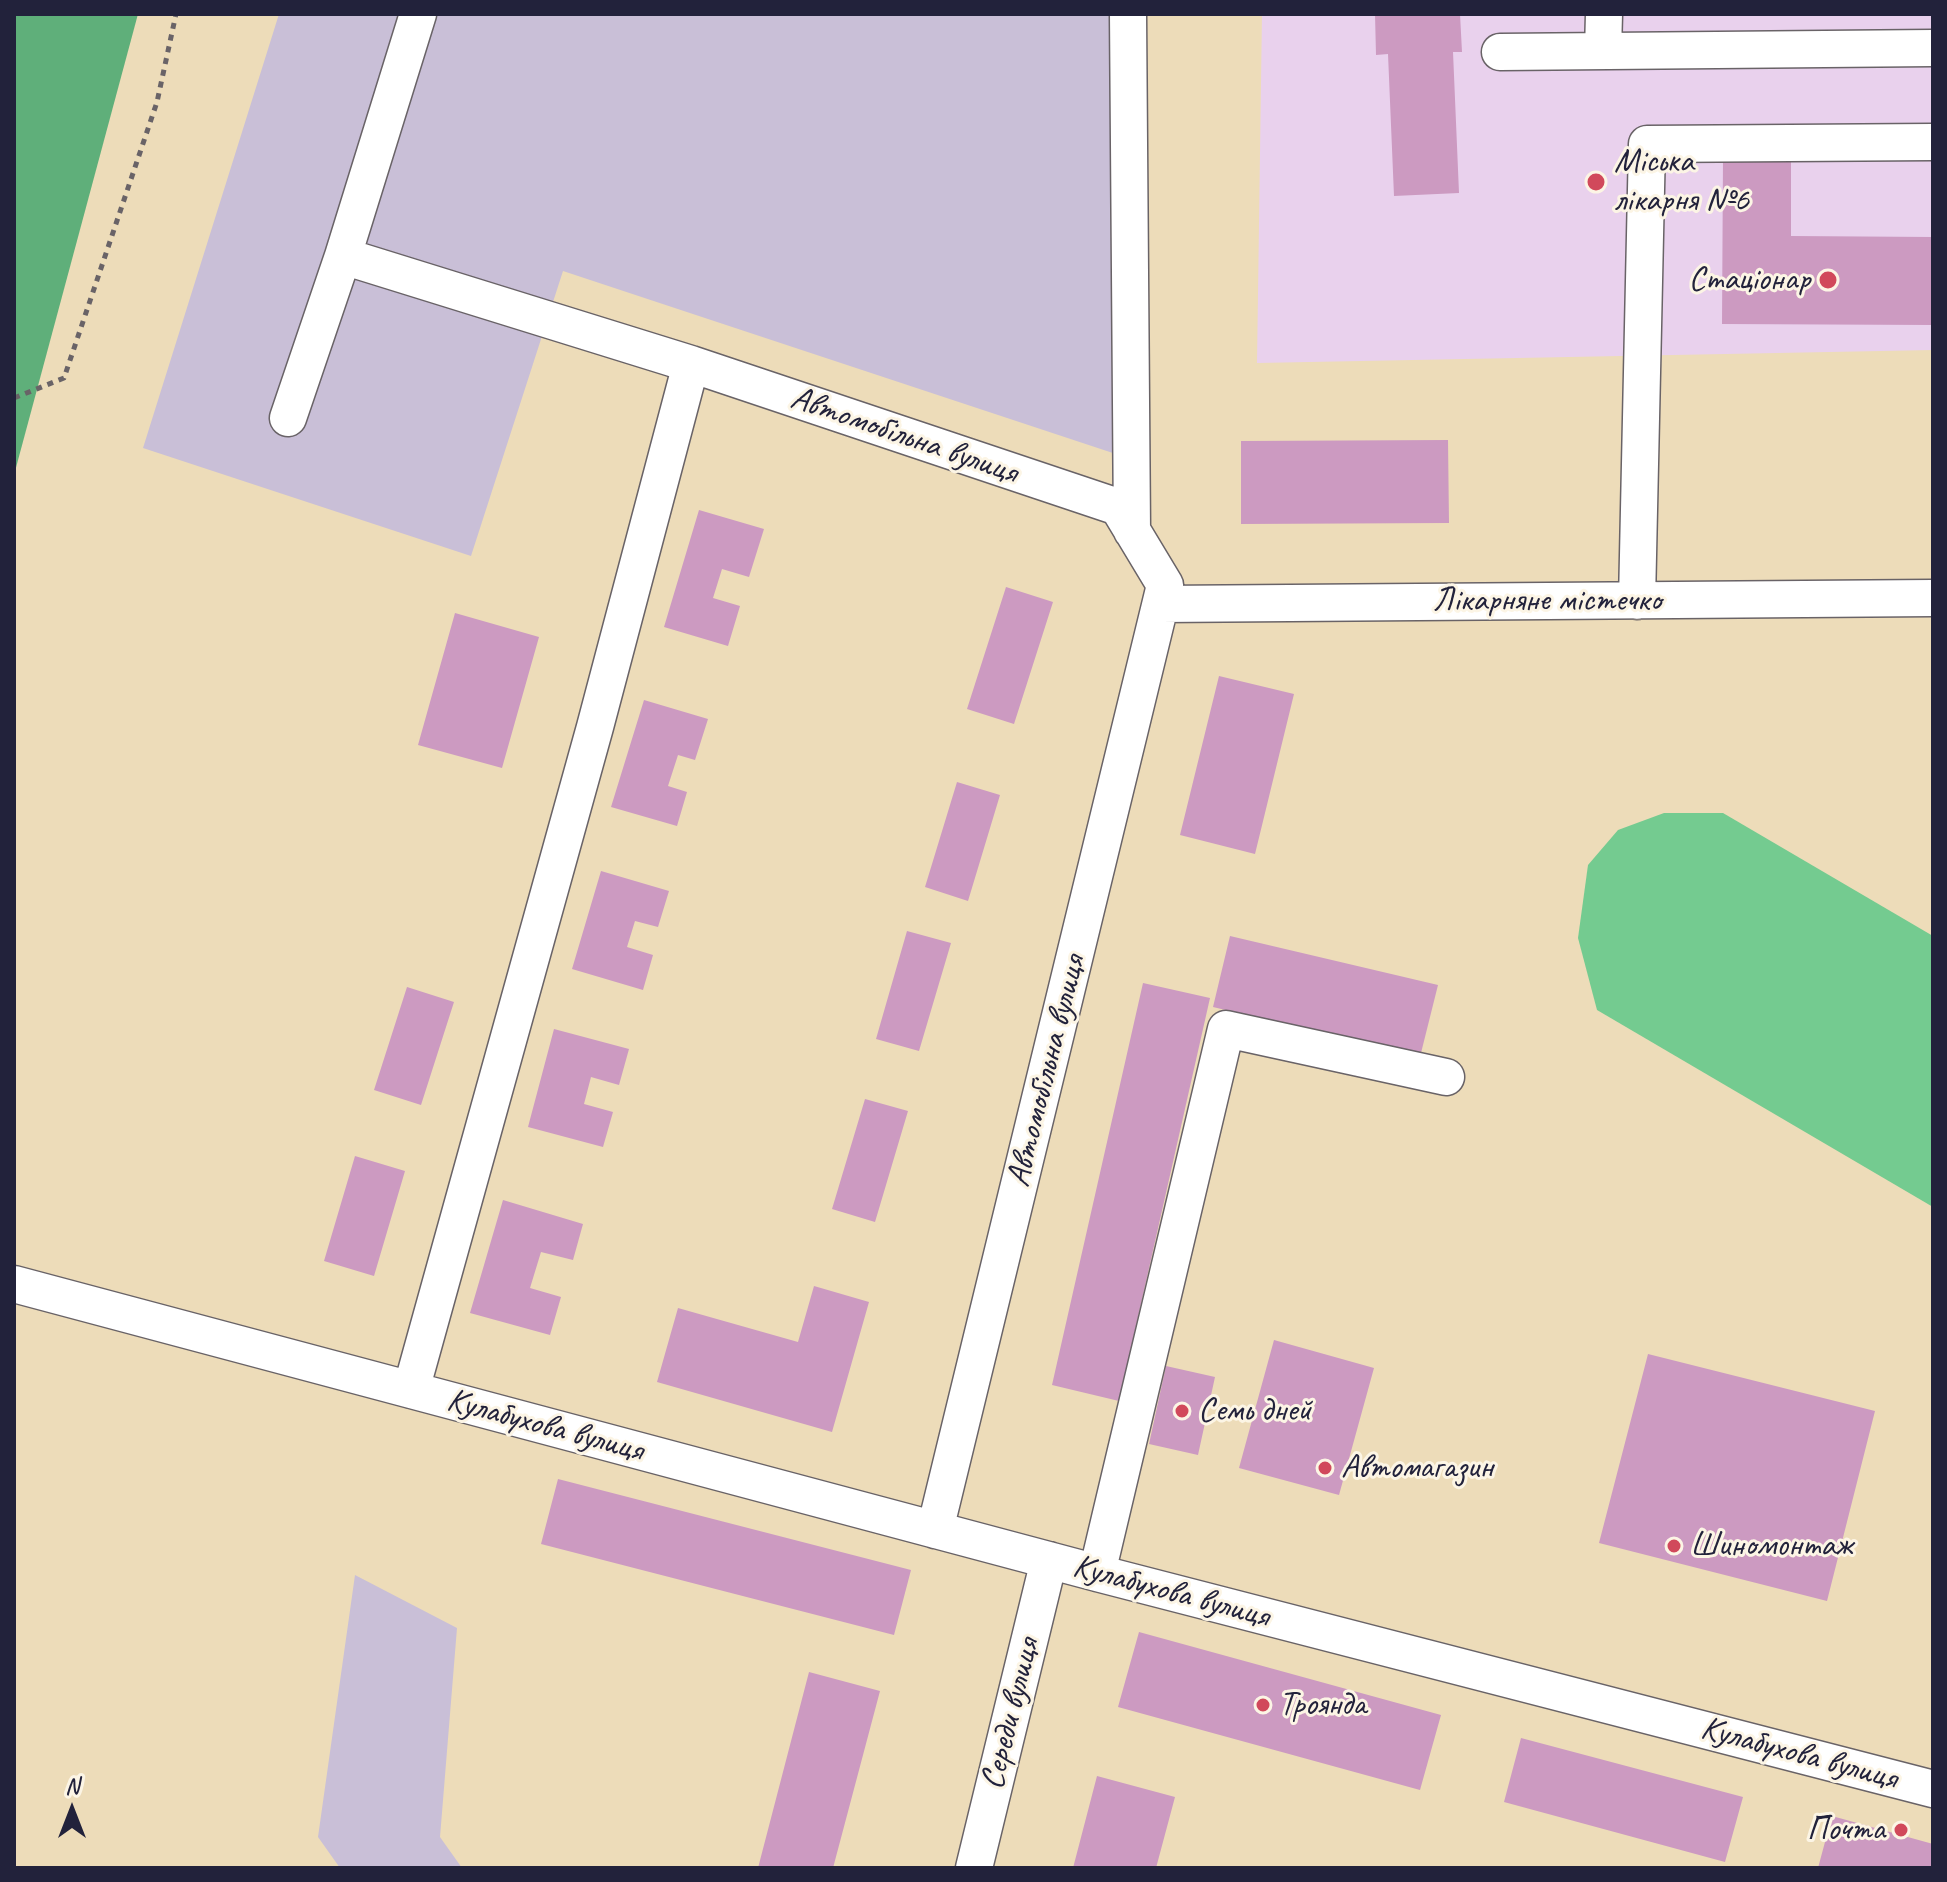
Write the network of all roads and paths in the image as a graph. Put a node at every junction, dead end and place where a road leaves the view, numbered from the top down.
1 (176, 14) edge
2 (418, 14) edge
3 (1128, 14) edge
4 (1604, 14) edge
5 (1933, 48) edge
6 (1603, 51) junction
7 (1500, 52) dead end
8 (1933, 142) edge
9 (343, 256) junction
10 (691, 364) junction
11 (14, 398) edge
12 (288, 418) dead end
13 (1132, 531) junction
14 (1933, 598) edge
15 (1637, 601) junction
16 (1161, 604) junction
17 (1446, 1077) dead end
18 (14, 1284) edge
19 (411, 1390) junction
20 (935, 1530) junction
21 (1049, 1560) junction
22 (1097, 1573) junction
23 (1933, 1789) edge
24 (974, 1868) edge

1 - 11 path
2 - 9 street
3 - 13 street
4 - 6 street
5 - 6 street
6 - 7 street
8 - 15 street
9 - 10 street, Автомобільна вулиця
9 - 12 street
10 - 13 street, Автомобільна вулиця
10 - 19 street
13 - 16 street, Автомобільна вулиця
14 - 15 street, Лікарняне містечко
15 - 16 street, Лікарняне містечко
16 - 20 street, Автомобільна вулиця
17 - 22 street
18 - 19 street, Кулабухова вулиця
19 - 20 street, Кулабухова вулиця
20 - 21 street, Кулабухова вулиця
21 - 22 street, Кулабухова вулиця
21 - 24 street, Середи вулиця
22 - 23 street, Кулабухова вулиця

